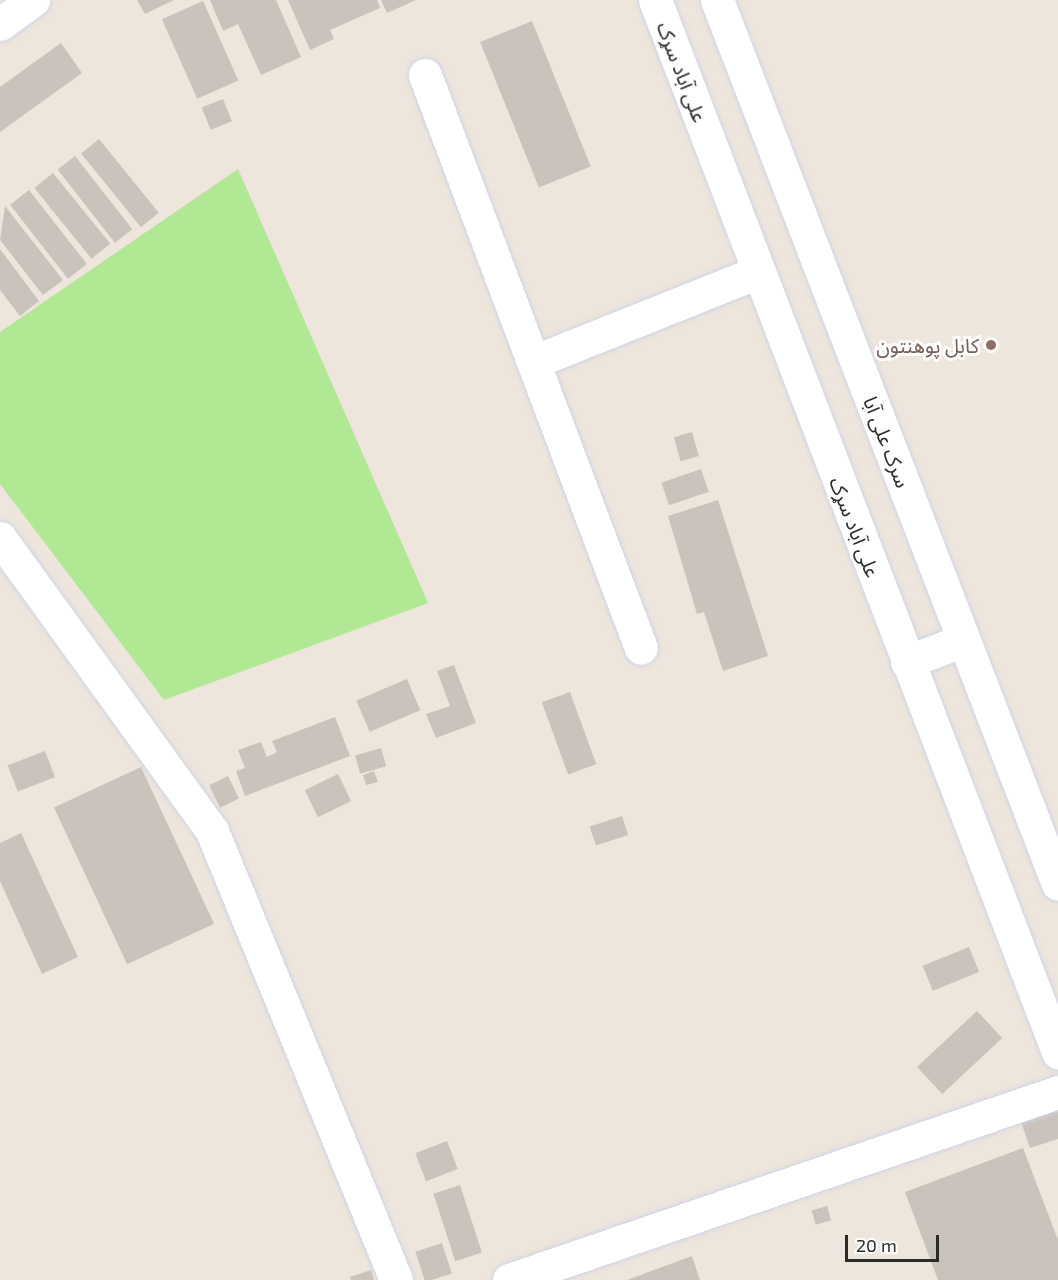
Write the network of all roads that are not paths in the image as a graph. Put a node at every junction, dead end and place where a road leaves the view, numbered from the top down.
1 (33, 0) edge
2 (655, 0) edge
3 (717, 0) edge
4 (0, 24) edge
5 (425, 75) dead end
6 (758, 272) junction
7 (533, 362) junction
8 (0, 538) edge
9 (963, 640) junction
10 (641, 648) dead end
11 (907, 662) junction
12 (1058, 885) edge
13 (1058, 1052) edge
14 (1058, 1092) edge
15 (396, 1280) edge
16 (509, 1280) edge

1 - 4 street
2 - 6 street, علی آباد سړک
3 - 9 street, سرک علی آبا
5 - 7 street
6 - 7 street
6 - 11 street, علی آباد سړک
7 - 10 street
8 - 15 street
9 - 11 street
9 - 12 street, سرک علی آبا
11 - 13 street, علی آباد سړک
14 - 16 street

